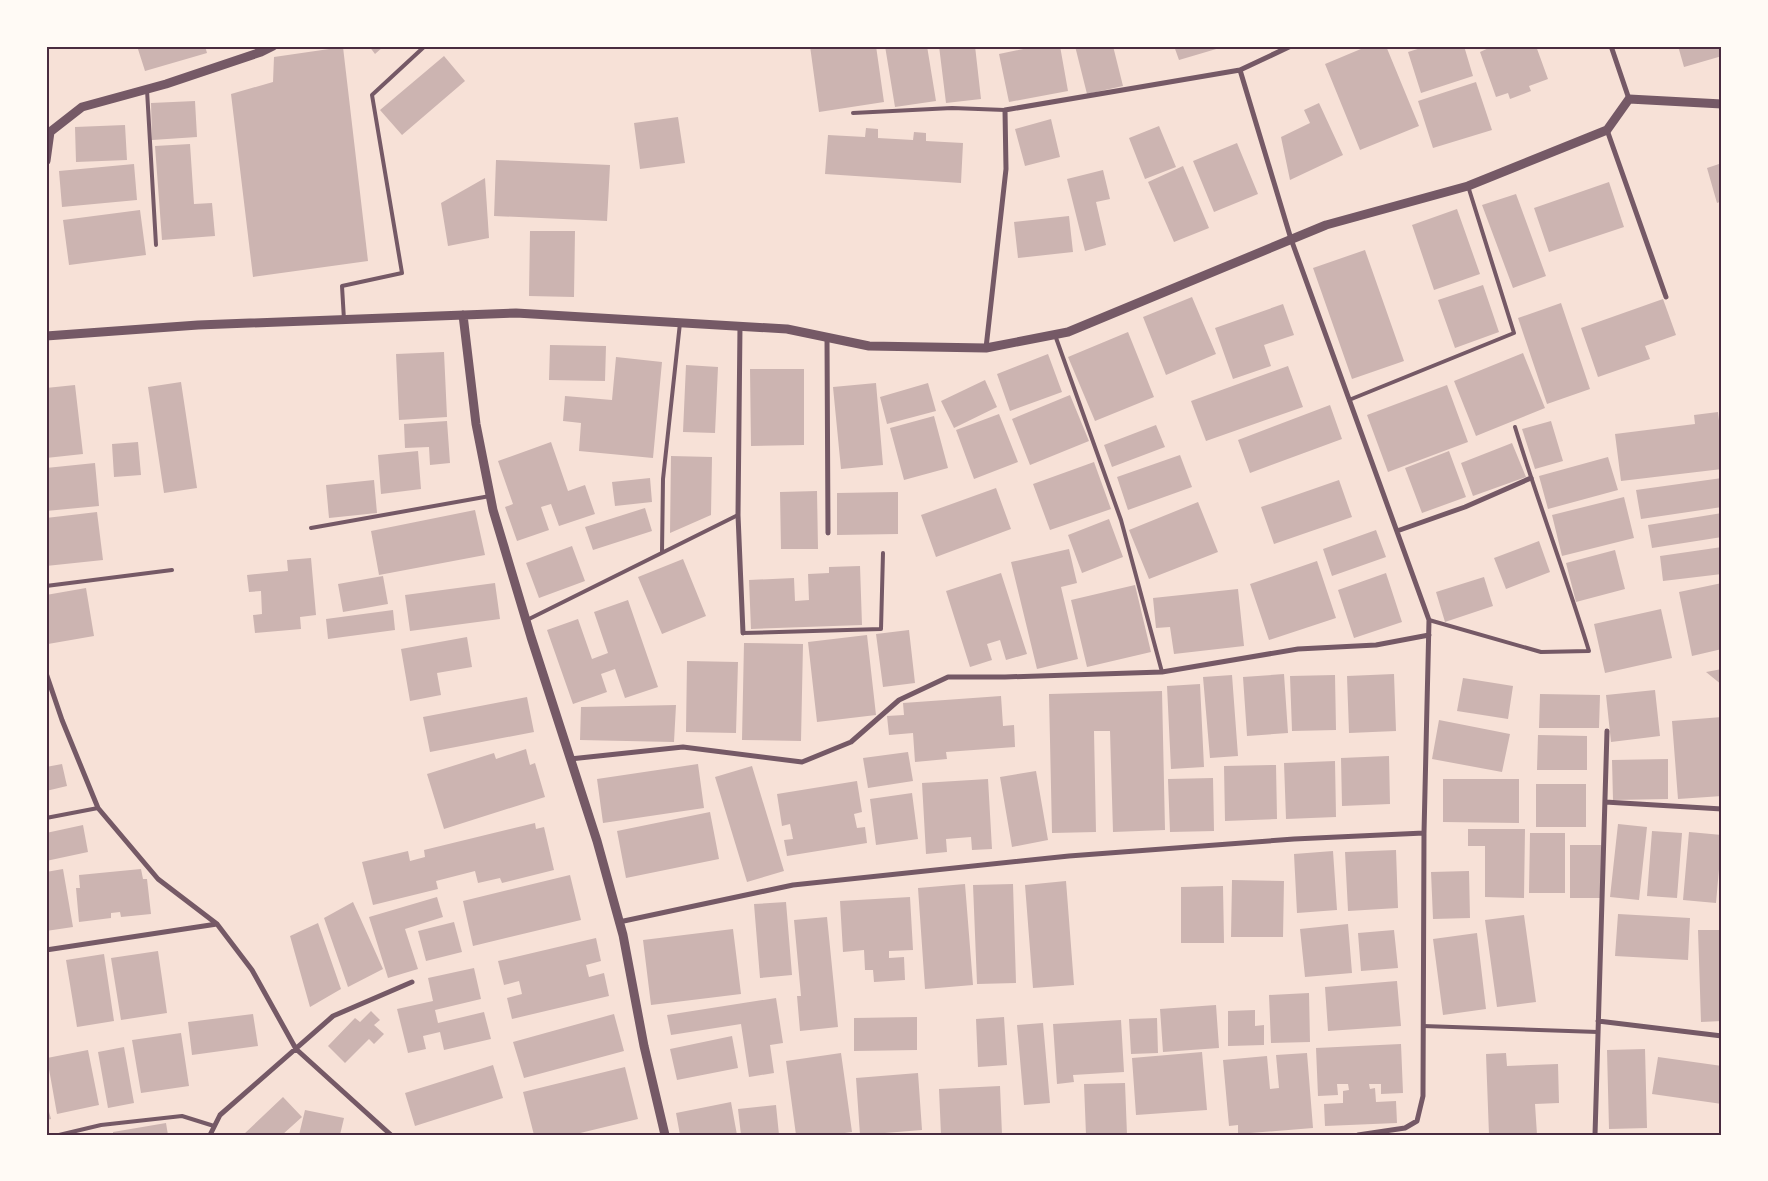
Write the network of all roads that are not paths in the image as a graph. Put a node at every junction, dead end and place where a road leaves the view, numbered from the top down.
1 (273, 46) edge
2 (425, 46) edge
3 (1291, 46) edge
4 (1611, 46) edge
5 (1240, 70) junction
6 (146, 90) junction
7 (1629, 99) junction
8 (1722, 104) edge
9 (1005, 110) junction
10 (853, 113) dead end
11 (1607, 130) junction
12 (46, 161) edge
13 (1468, 186) junction
14 (1290, 239) junction
15 (156, 245) dead end
16 (1666, 297) dead end
17 (463, 315) junction
18 (344, 320) junction
19 (680, 322) junction
20 (740, 326) junction
21 (1055, 335) junction
22 (46, 336) edge
23 (827, 338) junction
24 (986, 348) junction
25 (1349, 400) junction
26 (1515, 427) dead end
27 (1531, 478) junction
28 (490, 496) junction
29 (738, 515) junction
30 (311, 528) dead end
31 (1397, 531) junction
32 (828, 533) dead end
33 (662, 552) junction
34 (882, 553) dead end
35 (172, 570) dead end
36 (46, 586) edge
37 (1429, 620) junction
38 (526, 621) junction
39 (743, 633) joint
40 (1429, 635) junction
41 (1162, 672) junction
42 (46, 673) edge
43 (1607, 731) dead end
44 (570, 759) junction
45 (1605, 802) junction
46 (98, 808) junction
47 (1722, 809) edge
48 (46, 818) edge
49 (1424, 833) junction
50 (619, 922) junction
51 (217, 924) junction
52 (46, 950) edge
53 (412, 982) dead end
54 (1598, 1021) junction
55 (1423, 1026) junction
56 (1598, 1032) junction
57 (1722, 1036) edge
58 (296, 1049) junction
59 (214, 1126) junction
60 (59, 1135) edge
61 (210, 1135) edge
62 (391, 1135) edge
63 (665, 1135) edge
64 (1358, 1135) edge
65 (1595, 1135) edge

1 - 6 street
2 - 18 lane
3 - 5 street
4 - 7 street
5 - 9 street
5 - 14 street
6 - 12 street
6 - 15 lane
7 - 8 street
7 - 11 street
9 - 10 lane
9 - 24 street
11 - 13 street
11 - 16 street
13 - 14 street
13 - 25 lane
14 - 21 street
14 - 25 street
17 - 18 street
17 - 19 street
17 - 28 street
18 - 22 street
19 - 20 street
19 - 33 lane
20 - 23 street
20 - 29 street
21 - 24 street
21 - 41 lane
23 - 24 street
23 - 32 street
25 - 31 street
26 - 27 lane
27 - 31 street
27 - 37 lane
28 - 30 lane
28 - 38 street
29 - 33 lane
29 - 39 street
31 - 37 street
33 - 38 lane
34 - 39 lane
35 - 36 lane
37 - 40 street
38 - 44 street
40 - 41 street
40 - 49 street
41 - 44 street
42 - 46 street
43 - 45 street
44 - 50 street
45 - 47 street
45 - 54 street
46 - 48 lane
46 - 51 street
49 - 50 street
49 - 55 street
50 - 63 street
51 - 52 street
51 - 58 street
53 - 58 street
54 - 56 street
54 - 57 street
55 - 56 lane
55 - 64 street
56 - 65 street
58 - 59 street
58 - 62 street
59 - 60 lane
59 - 61 street

